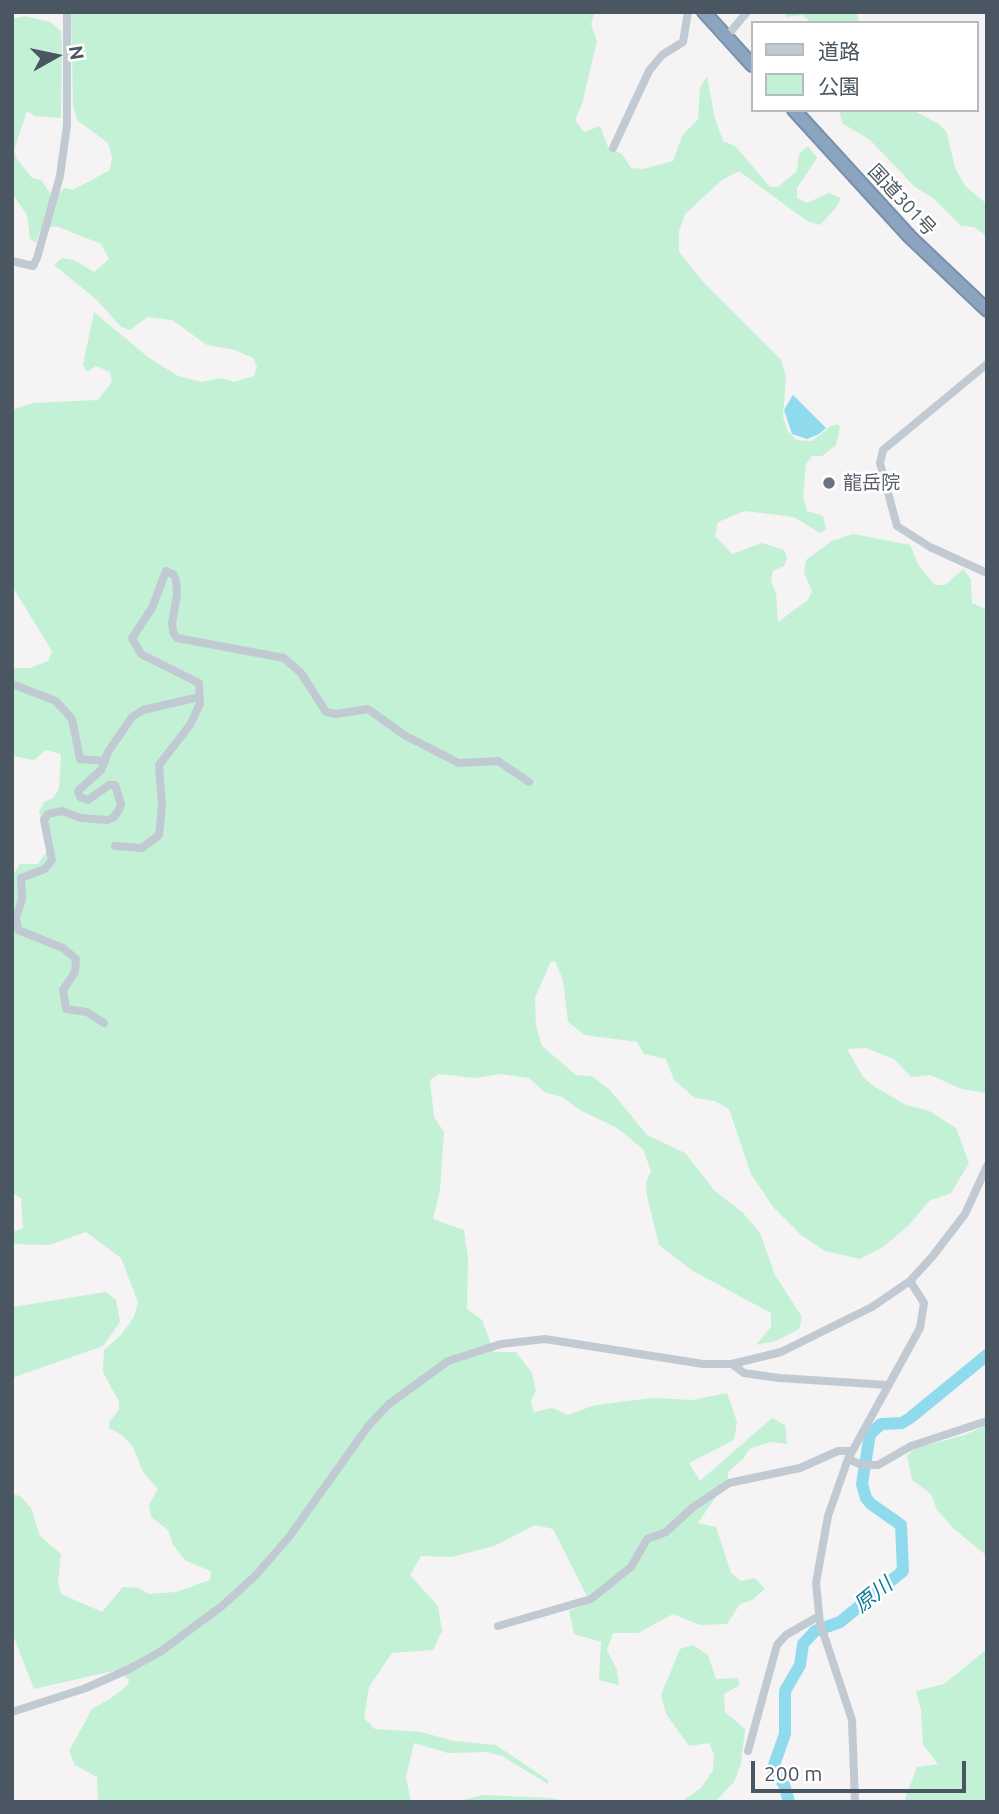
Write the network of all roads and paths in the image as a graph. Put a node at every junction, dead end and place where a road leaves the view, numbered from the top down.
1 (67, 12) edge
2 (688, 12) edge
3 (704, 12) edge
4 (747, 12) edge
5 (727, 36) junction
6 (750, 63) edge
7 (796, 112) edge
8 (613, 148) dead end
9 (12, 261) edge
10 (987, 310) edge
11 (987, 364) edge
12 (987, 573) edge
13 (12, 684) edge
14 (199, 697) junction
15 (105, 761) junction
16 (529, 782) dead end
17 (115, 846) dead end
18 (104, 1023) dead end
19 (987, 1166) edge
20 (910, 1281) junction
21 (732, 1364) junction
22 (888, 1385) junction
23 (987, 1421) edge
24 (849, 1455) junction
25 (820, 1620) junction
26 (498, 1626) dead end
27 (12, 1712) edge
28 (748, 1751) dead end
29 (855, 1802) edge

1 - 9 street
2 - 8 street
3 - 5 highway
4 - 5 street
5 - 6 highway
7 - 10 highway, 国道301号
11 - 12 street
13 - 15 street
14 - 15 street
14 - 16 street
14 - 17 street
15 - 18 street
19 - 20 street
20 - 21 street
20 - 22 street
21 - 22 street
21 - 27 street
22 - 24 street
23 - 24 street
24 - 25 street
24 - 26 street
25 - 28 street
25 - 29 street

